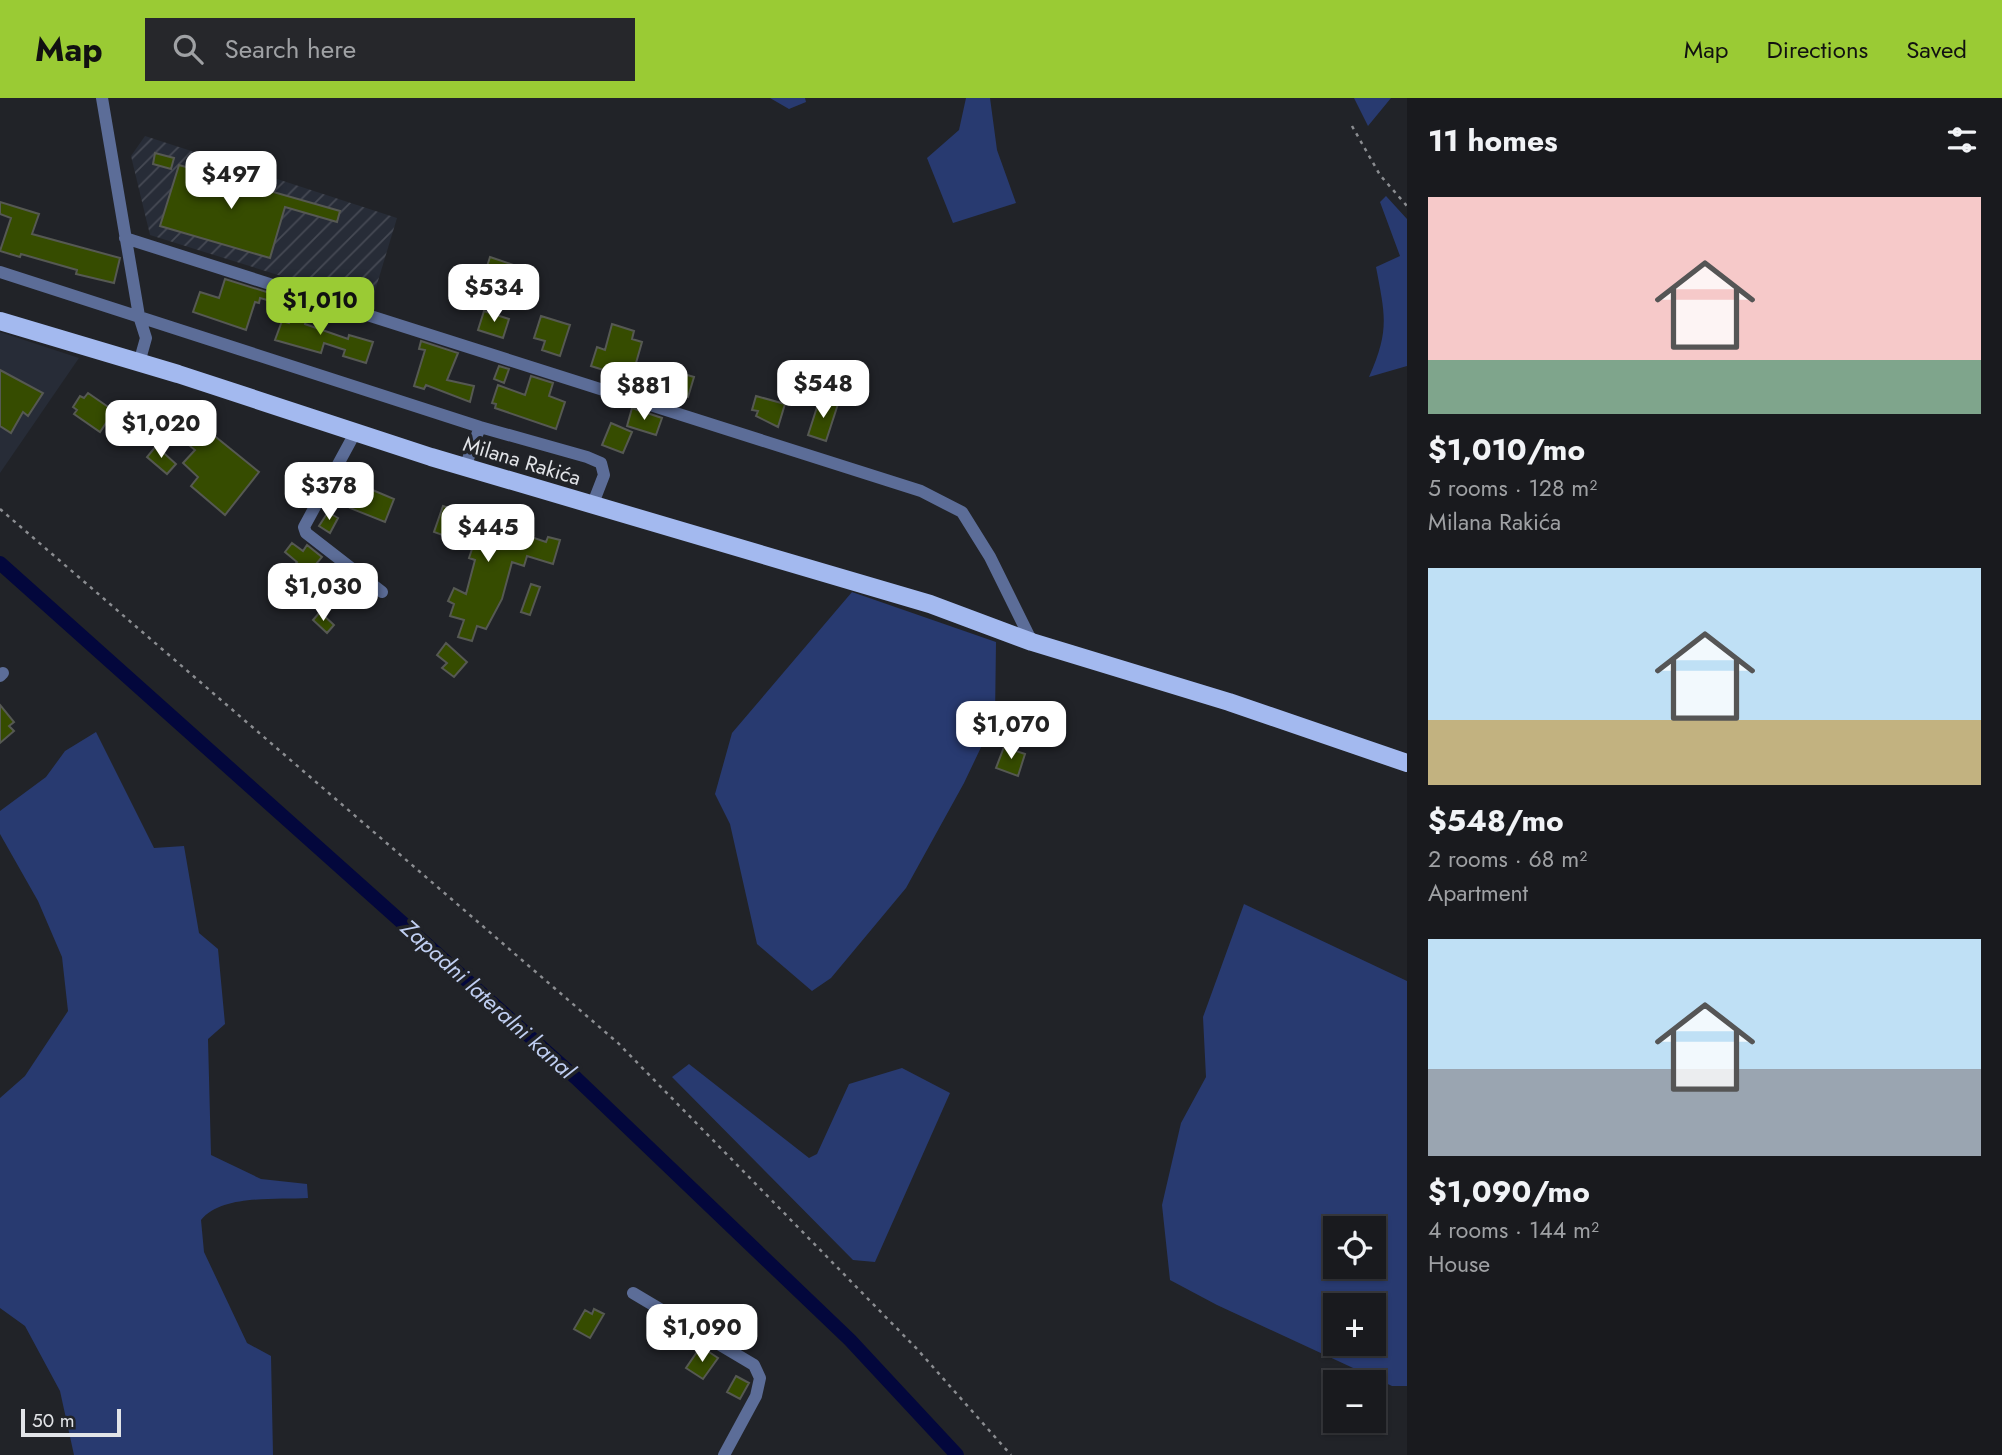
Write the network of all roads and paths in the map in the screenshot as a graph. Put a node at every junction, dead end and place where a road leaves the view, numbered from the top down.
1 (102, 98) edge
2 (1352, 127) dead end
3 (1407, 206) edge
4 (125, 238) junction
5 (0, 272) edge
6 (139, 316) junction
7 (0, 321) edge
8 (139, 363) junction
9 (480, 427) junction
10 (355, 433) junction
11 (465, 467) junction
12 (592, 506) junction
13 (0, 509) edge
14 (382, 592) dead end
15 (1032, 642) junction
16 (1407, 763) edge
17 (633, 1293) dead end
18 (724, 1455) edge
19 (1011, 1455) edge

1 - 4 street
2 - 3 path
4 - 6 street
4 - 15 street
5 - 6 street
6 - 8 street
6 - 9 street
7 - 8 main road, Milana Rakića
8 - 10 main road, Milana Rakića
9 - 11 street
9 - 12 street
10 - 11 main road, Milana Rakića
10 - 14 street
11 - 12 main road, Milana Rakića
12 - 15 main road, Milana Rakića
13 - 19 path
15 - 16 main road, Milana Rakića
17 - 18 street

